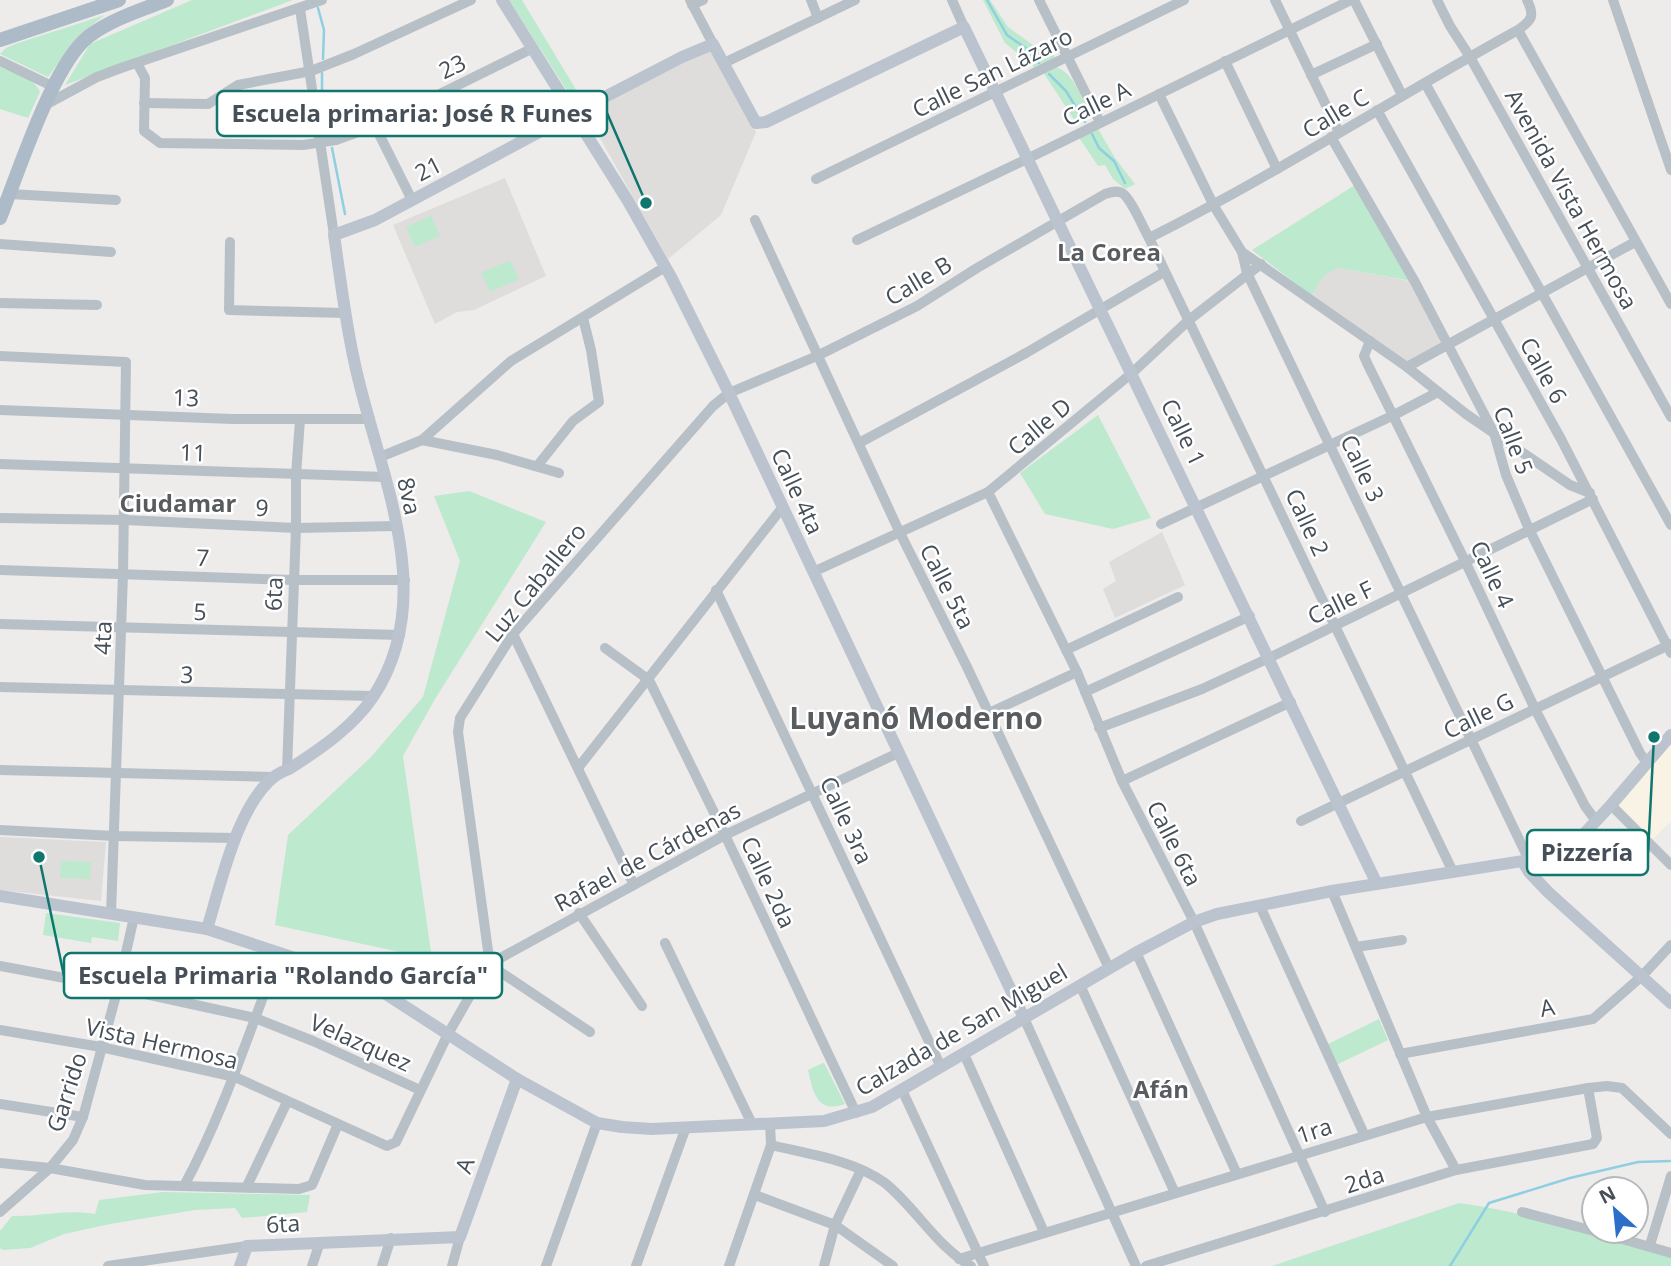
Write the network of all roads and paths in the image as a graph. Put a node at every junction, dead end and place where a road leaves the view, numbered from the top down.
1 (118, 0) edge
2 (167, 0) edge
3 (321, 0) edge
4 (471, 0) edge
5 (502, 0) edge
6 (703, 0) edge
7 (811, 0) edge
8 (855, 0) edge
9 (952, 0) edge
10 (1039, 0) edge
11 (1184, 0) edge
12 (1275, 0) edge
13 (1353, 0) edge
14 (1437, 0) edge
15 (1527, 0) edge
16 (1613, 0) edge
17 (691, 2) edge
18 (300, 9) junction
19 (818, 18) junction
20 (964, 27) junction
21 (1289, 30) junction
22 (1518, 30) junction
23 (3, 41) edge
24 (713, 44) junction
25 (1377, 44) junction
26 (533, 48) junction
27 (1068, 57) junction
28 (1470, 57) junction
29 (0, 61) edge
30 (1225, 61) junction
31 (137, 63) junction
32 (724, 63) junction
33 (311, 71) junction
34 (1311, 75) junction
35 (1424, 83) junction
36 (54, 87) junction
37 (996, 91) junction
38 (1159, 93) junction
39 (1402, 95) junction
40 (144, 103) junction
41 (45, 105) junction
42 (1377, 110) junction
43 (575, 114) junction
44 (1100, 122) junction
45 (374, 126) junction
46 (1335, 135) junction
47 (321, 143) junction
48 (1029, 158) junction
49 (1277, 169) junction
50 (1671, 170) edge
51 (816, 179) dead end
52 (1121, 192) joint
53 (10, 194) junction
54 (116, 200) dead end
55 (412, 200) junction
56 (1214, 206) junction
57 (0, 218) edge
58 (755, 220) dead end
59 (1058, 222) junction
60 (334, 235) junction
61 (1149, 238) junction
62 (857, 240) dead end
63 (230, 242) dead end
64 (1635, 242) junction
65 (0, 244) edge
66 (111, 252) dead end
67 (1242, 252) junction
68 (1261, 264) junction
69 (665, 267) junction
70 (1589, 267) junction
71 (1164, 272) junction
72 (1247, 273) junction
73 (1541, 293) junction
74 (0, 303) edge
75 (1671, 304) edge
76 (97, 305) dead end
77 (1101, 309) junction
78 (346, 313) junction
79 (583, 318) junction
80 (1189, 320) junction
81 (1494, 320) junction
82 (1370, 341) junction
83 (1448, 345) junction
84 (0, 356) edge
85 (817, 356) junction
86 (1406, 367) junction
87 (1132, 373) junction
88 (1438, 392) junction
89 (729, 393) junction
90 (0, 410) edge
91 (127, 414) junction
92 (1394, 415) junction
93 (1671, 417) edge
94 (300, 419) junction
95 (370, 419) junction
96 (1494, 433) junction
97 (422, 440) junction
98 (859, 443) junction
99 (1331, 444) junction
100 (380, 457) junction
101 (0, 464) edge
102 (538, 465) junction
103 (125, 469) junction
104 (559, 473) dead end
105 (296, 475) junction
106 (1265, 476) junction
107 (385, 477) junction
108 (988, 492) junction
109 (1591, 496) junction
110 (782, 508) junction
111 (1197, 508) junction
112 (0, 517) edge
113 (125, 520) junction
114 (1161, 524) dead end
115 (1671, 525) edge
116 (396, 526) junction
117 (296, 528) junction
118 (1529, 529) junction
119 (899, 531) junction
120 (1465, 561) junction
121 (0, 570) edge
122 (813, 572) junction
123 (123, 574) junction
124 (294, 580) junction
125 (405, 580) junction
126 (716, 590) junction
127 (1400, 593) junction
128 (1178, 597) dead end
129 (1250, 616) junction
130 (0, 624) edge
131 (1335, 626) junction
132 (121, 628) junction
133 (292, 633) junction
134 (513, 634) junction
135 (400, 635) junction
136 (605, 648) dead end
137 (1670, 648) edge
138 (1066, 650) junction
139 (1269, 658) junction
140 (1077, 672) junction
141 (1602, 677) junction
142 (649, 680) junction
143 (0, 687) edge
144 (120, 691) junction
145 (1085, 692) junction
146 (291, 696) junction
147 (373, 696) junction
148 (1291, 702) junction
149 (1535, 709) junction
150 (989, 713) junction
151 (1099, 728) junction
152 (1671, 735) edge
153 (1471, 740) junction
154 (898, 753) junction
155 (1647, 763) junction
156 (578, 768) junction
157 (0, 770) edge
158 (287, 770) junction
159 (1405, 771) junction
160 (118, 774) junction
161 (274, 777) junction
162 (1122, 781) junction
163 (814, 794) junction
164 (1339, 803) junction
165 (1611, 805) junction
166 (1301, 821) dead end
167 (1596, 821) junction
168 (0, 830) edge
169 (725, 835) junction
170 (115, 836) junction
171 (236, 838) junction
172 (1526, 861) junction
173 (1671, 865) edge
174 (1453, 872) junction
175 (633, 883) junction
176 (1377, 884) junction
177 (1332, 891) junction
178 (0, 897) edge
179 (1260, 906) junction
180 (579, 913) junction
181 (111, 914) junction
182 (134, 917) junction
183 (1194, 922) junction
184 (207, 929) junction
185 (1402, 940) dead end
186 (665, 943) dead end
187 (1671, 945) edge
188 (1356, 947) junction
189 (1136, 952) junction
190 (280, 953) junction
191 (490, 965) junction
192 (0, 966) edge
193 (1109, 968) junction
194 (1642, 976) junction
195 (1080, 985) junction
196 (118, 988) junction
197 (1671, 1003) edge
198 (642, 1006) dead end
199 (255, 1018) junction
200 (1024, 1018) junction
201 (0, 1030) edge
202 (590, 1032) dead end
203 (448, 1034) junction
204 (101, 1046) junction
205 (964, 1054) junction
206 (1400, 1054) junction
207 (942, 1067) junction
208 (235, 1077) junction
209 (517, 1079) junction
210 (1588, 1088) junction
211 (419, 1090) junction
212 (902, 1090) junction
213 (287, 1101) junction
214 (0, 1104) edge
215 (856, 1113) junction
216 (83, 1117) junction
217 (1427, 1117) junction
218 (597, 1123) junction
219 (770, 1123) junction
220 (338, 1124) junction
221 (752, 1124) junction
222 (686, 1127) junction
223 (1364, 1134) junction
224 (1671, 1134) edge
225 (771, 1145) junction
226 (387, 1146) joint
227 (1300, 1154) junction
228 (0, 1163) edge
229 (50, 1168) junction
230 (861, 1170) junction
231 (1456, 1170) junction
232 (1237, 1174) junction
233 (1671, 1176) edge
234 (184, 1186) junction
235 (247, 1186) junction
236 (1175, 1193) junction
237 (755, 1195) junction
238 (0, 1212) edge
239 (1325, 1212) junction
240 (1522, 1212) dead end
241 (1112, 1213) junction
242 (835, 1225) junction
243 (1580, 1227) edge
244 (1044, 1232) junction
245 (460, 1237) junction
246 (391, 1238) junction
247 (320, 1242) junction
248 (1650, 1245) joint
249 (247, 1246) junction
250 (1671, 1252) edge
251 (978, 1253) junction
252 (173, 1255) junction
253 (959, 1259) junction
254 (108, 1266) edge
255 (170, 1266) edge
256 (240, 1266) edge
257 (313, 1266) edge
258 (382, 1266) edge
259 (452, 1266) edge
260 (546, 1266) edge
261 (636, 1266) edge
262 (729, 1266) edge
263 (824, 1266) edge
264 (893, 1266) edge
265 (971, 1266) edge
266 (984, 1266) edge
267 (1136, 1266) edge
268 (1146, 1266) edge

1 - 23 main road
2 - 36 main road
3 - 18 street
4 - 33 street
5 - 26 street, Calle 4ta
6 - 17 street
7 - 19 street
8 - 19 street
9 - 20 street, Calle 1
10 - 27 street
11 - 27 street, Calle San Lázaro
12 - 21 street, Calle 5
13 - 21 street, Calle A
13 - 25 street
14 - 28 street, Avenida Vista Hermosa
15 - 22 street, Calle C
16 - 50 street
17 - 24 street
18 - 31 street
18 - 33 street, 8va
19 - 32 street
20 - 32 street
20 - 37 street, Calle 1
21 - 30 street, Calle A
21 - 34 street, Calle 5
22 - 28 street, Calle C
22 - 64 street
24 - 32 street
24 - 43 street, 21
25 - 34 street
25 - 39 street
26 - 43 street, Calle 4ta
26 - 45 street, 23
27 - 37 street, Calle San Lázaro
27 - 44 street
28 - 35 street, Calle C
28 - 70 street, Avenida Vista Hermosa
29 - 36 street
30 - 38 street, Calle A
30 - 49 street
31 - 40 street
31 - 41 street
33 - 40 street
33 - 47 street, 8va
34 - 46 street, Calle 5
35 - 39 street, Calle C
35 - 73 street
36 - 41 main road
37 - 48 street, Calle 1
37 - 51 street, Calle San Lázaro
38 - 44 street, Calle A
38 - 56 street, Calle 3
39 - 42 street, Calle C
40 - 47 street, 23
41 - 53 main road
42 - 46 street, Calle C
42 - 81 street, Calle 6
43 - 55 street, 21
43 - 69 street, Calle 4ta
44 - 48 street, Calle A
45 - 47 street, 23
45 - 55 street
46 - 49 street, Calle C
46 - 83 street, Calle 5
47 - 60 street, 8va
48 - 59 street, Calle 1
48 - 62 street, Calle A
49 - 56 street, Calle C
52 - 59 street, Calle B
52 - 61 street, Calle 2
53 - 54 street
53 - 57 main road
55 - 60 street, 21
56 - 61 street, Calle C
56 - 67 street, Calle 3
58 - 85 street, Calle 5ta
59 - 77 street, Calle 1
59 - 85 street, Calle B
60 - 78 street, 8va
61 - 71 street, Calle 2
63 - 78 street
64 - 70 street
64 - 75 street
65 - 66 street
67 - 68 street
67 - 72 street, Calle 3
68 - 72 street, Calle D
68 - 82 street
69 - 79 street
69 - 89 street, Calle 4ta
70 - 73 street
70 - 93 street, Avenida Vista Hermosa
71 - 77 street
71 - 80 street, Calle 2
72 - 80 street, Calle D
72 - 99 street, Calle 3
73 - 81 street
73 - 115 street
74 - 76 street
77 - 87 street, Calle 1
77 - 98 street
78 - 95 street, 8va
79 - 97 street
79 - 102 street
80 - 87 street, Calle D
80 - 106 street, Calle 2
81 - 83 street
81 - 109 street, Calle 6
82 - 86 street
82 - 92 street, Calle 4
83 - 86 street
83 - 96 street, Calle 5
84 - 91 street, 4ta
85 - 89 street, Calle B
85 - 98 street, Calle 5ta
86 - 88 street
87 - 108 street, Calle D
87 - 111 street, Calle 1
88 - 92 street
88 - 96 street
89 - 110 street, Calle 4ta
89 - 134 street, Luz Caballero
90 - 91 street, 13
91 - 94 street, 13
91 - 103 street, 4ta
92 - 99 street
92 - 120 street, Calle 4
94 - 95 street, 13
94 - 105 street, 6ta
95 - 100 street, 8va
96 - 109 street
96 - 118 street, Calle 5
97 - 100 street
97 - 102 street
98 - 119 street, Calle 5ta
99 - 106 street
99 - 127 street, Calle 3
100 - 107 street, 8va
101 - 103 street, 11
102 - 104 street
103 - 105 street, 11
103 - 113 street, 4ta
105 - 107 street, 11
105 - 117 street, 6ta
106 - 111 street
106 - 131 street, Calle 2
107 - 116 street, 8va
108 - 119 street, Calle D
108 - 138 street, Calle 6ta
109 - 118 street, Calle F
109 - 137 street, Calle 6
110 - 122 street, Calle 4ta
110 - 126 street
111 - 114 street
111 - 129 street, Calle 1
112 - 113 street, 9
113 - 117 street, 9
113 - 123 street, 4ta
116 - 117 street, 9
116 - 125 street, 8va
117 - 124 street, 6ta
118 - 120 street, Calle F
118 - 141 street, Calle 5
119 - 122 street, Calle D
119 - 150 street, Calle 5ta
120 - 127 street, Calle F
120 - 149 street, Calle 4
121 - 123 street, 7
122 - 154 street, Calle 4ta
123 - 124 street, 7
123 - 132 street, 4ta
124 - 125 street, 7
124 - 133 street, 6ta
125 - 135 street, 8va
126 - 142 street
126 - 163 street, Calle 3ra
127 - 131 street, Calle F
127 - 153 street, Calle 3
128 - 138 street
129 - 139 street, Calle 1
129 - 145 street
130 - 132 street, 5
131 - 139 street, Calle F
131 - 159 street, Calle 2
132 - 133 street, 5
132 - 144 street, 4ta
133 - 135 street, 5
133 - 146 street, 6ta
134 - 156 street
134 - 191 street, Luz Caballero
135 - 147 street, 8va
136 - 142 street, Calle 2da
137 - 141 street, Calle G
138 - 140 street, Calle 6ta
139 - 148 street, Calle 1
139 - 151 street, Calle F
140 - 145 street, Calle 6ta
140 - 150 street
141 - 149 street, Calle G
141 - 155 street, Calle 5
142 - 156 street
142 - 169 street, Calle 2da
143 - 144 street, 3
144 - 146 street, 3
144 - 160 street, 4ta
145 - 151 street, Calle 6ta
146 - 147 street, 3
146 - 158 street, 6ta
147 - 158 street, 8va
148 - 162 street
148 - 164 street, Calle 1
149 - 153 street, Calle G
149 - 167 street, Calle 4
150 - 193 street, Calle 5ta
151 - 162 street, Calle 6ta
152 - 155 street, Calzada de San Miguel
153 - 159 street, Calle G
153 - 172 street, Calle 3
154 - 163 street, Rafael de Cárdenas
154 - 200 street, Calle 4ta
155 - 165 street, Calzada de San Miguel
156 - 175 street
157 - 160 street
158 - 161 street, 8va
159 - 164 street, Calle G
159 - 174 street, Calle 2
160 - 161 street
160 - 170 street, 4ta
161 - 171 street, 8va
162 - 183 street, Calle 6ta
163 - 169 street, Rafael de Cárdenas
163 - 207 street, Calle 3ra
164 - 166 street, Calle G
164 - 176 street, Calle 1
165 - 167 street, Calzada de San Miguel
165 - 173 street
167 - 172 street, Calzada de San Miguel
168 - 170 street
169 - 175 street, Rafael de Cárdenas
169 - 215 street, Calle 2da
170 - 171 street
170 - 181 street, 4ta
171 - 184 street, 8va
172 - 174 street, Calzada de San Miguel
172 - 194 street
174 - 176 street, Calzada de San Miguel
175 - 180 street, Rafael de Cárdenas
176 - 177 street, Calzada de San Miguel
177 - 179 street, Calzada de San Miguel
177 - 188 street
178 - 181 street, Calzada de San Miguel
179 - 183 street, Calzada de San Miguel
179 - 223 street
180 - 191 street, Rafael de Cárdenas
180 - 198 street
181 - 182 street, Calzada de San Miguel
182 - 184 street, Calzada de San Miguel
182 - 196 street, Garrido
183 - 189 street, Calzada de San Miguel
183 - 227 street, Calle 6ta
184 - 190 street, Calzada de San Miguel
185 - 188 street
186 - 221 street
187 - 194 street, A
188 - 206 street
189 - 193 street, Calzada de San Miguel
189 - 232 street
190 - 199 street
190 - 203 street, Calzada de San Miguel
191 - 202 street
191 - 203 street, Rafael de Cárdenas
192 - 196 street, Velazquez
193 - 195 street, Calzada de San Miguel
194 - 197 street
194 - 206 street, A
195 - 200 street, Calzada de San Miguel
195 - 236 street
196 - 199 street, Velazquez
196 - 204 street, Garrido
199 - 208 street
199 - 211 street, Velazquez
200 - 205 street, Calzada de San Miguel
200 - 241 street
201 - 204 street, Vista Hermosa
203 - 209 street, Calzada de San Miguel
203 - 211 street, Rafael de Cárdenas
204 - 208 street, Vista Hermosa
204 - 216 street, Garrido
205 - 207 street, Calzada de San Miguel
205 - 244 street
206 - 217 street
207 - 212 street, Calzada de San Miguel
208 - 213 street, Vista Hermosa
208 - 234 street
209 - 218 street, Calzada de San Miguel
209 - 245 street, A
210 - 217 street, 1ra
210 - 224 street, 1ra
210 - 231 street, 2da
211 - 226 street, Rafael de Cárdenas
212 - 215 street, Calzada de San Miguel
212 - 251 street
213 - 220 street, Vista Hermosa
213 - 235 street
214 - 216 street
215 - 219 street, Calzada de San Miguel
216 - 229 street, Garrido
217 - 223 street, 1ra
217 - 231 street
218 - 222 street, Calzada de San Miguel
218 - 260 street
219 - 221 street, Calzada de San Miguel
219 - 225 street
220 - 226 street, Vista Hermosa
220 - 235 street
221 - 222 street, Calzada de San Miguel
222 - 261 street
223 - 227 street, 1ra
225 - 230 street
225 - 237 street
227 - 232 street, 1ra
227 - 239 street, Calle 6ta
228 - 229 street
229 - 234 street
229 - 238 street, Garrido
230 - 242 street
230 - 253 street
231 - 239 street, 2da
232 - 236 street, 1ra
233 - 248 street
234 - 235 street
236 - 241 street, 1ra
237 - 242 street
237 - 262 street
239 - 268 street, 2da
240 - 243 street
241 - 244 street, 1ra
241 - 267 street
242 - 263 street
242 - 264 street
244 - 251 street, 1ra
245 - 246 street, 6ta
245 - 259 street, A
246 - 247 street, 6ta
246 - 258 street
247 - 249 street, 6ta
247 - 257 street
248 - 250 street
249 - 252 street, 6ta
249 - 256 street
251 - 253 street, 1ra
251 - 266 street
252 - 254 street, 6ta
252 - 255 street
253 - 265 street

